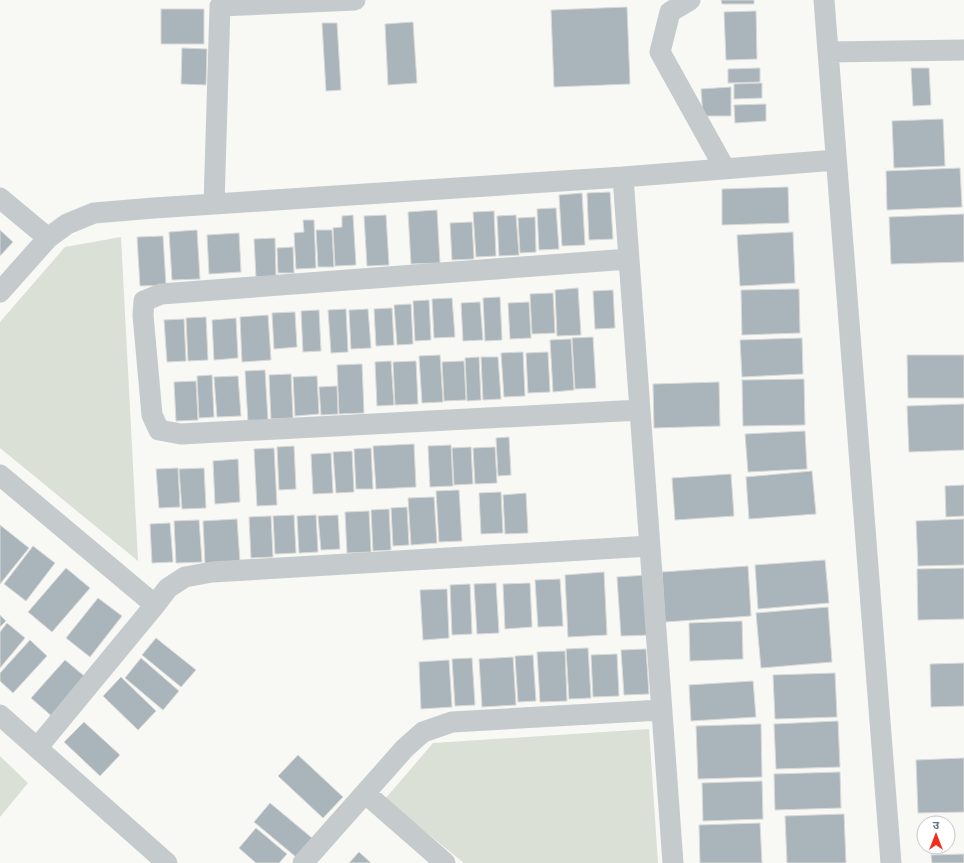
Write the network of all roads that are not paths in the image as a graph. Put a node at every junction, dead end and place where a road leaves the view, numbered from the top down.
1 (355, 0) edge
2 (658, 0) edge
3 (824, 0) edge
4 (685, 3) edge
5 (964, 50) edge
6 (828, 52) junction
7 (836, 160) junction
8 (724, 169) junction
9 (623, 177) junction
10 (0, 198) edge
11 (214, 204) junction
12 (48, 238) junction
13 (629, 259) junction
14 (0, 292) edge
15 (640, 410) junction
16 (0, 475) edge
17 (650, 546) junction
18 (155, 605) junction
19 (661, 710) junction
20 (0, 714) edge
21 (37, 748) junction
22 (364, 793) junction
23 (167, 863) edge
24 (303, 863) edge
25 (445, 863) edge
26 (672, 863) edge
27 (890, 863) edge

1 - 11 street
2 - 4 street
3 - 6 street
4 - 8 street
5 - 6 street
6 - 7 street
7 - 8 street
7 - 27 street
8 - 9 street
9 - 11 street
9 - 13 street
10 - 12 street
11 - 12 street
12 - 14 street
13 - 15 street
13 - 15 street
15 - 17 street
16 - 18 street
17 - 18 street
17 - 19 street
18 - 21 street
19 - 22 street
19 - 26 street
20 - 21 street
21 - 23 street
22 - 24 street
22 - 25 street

